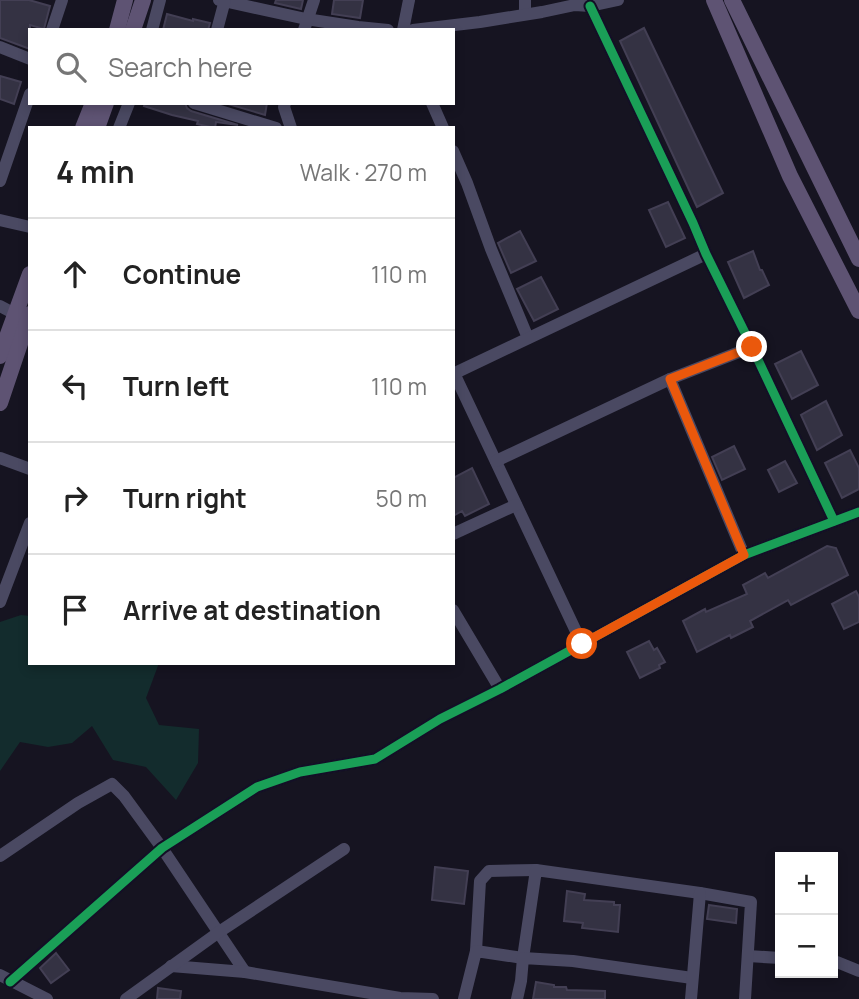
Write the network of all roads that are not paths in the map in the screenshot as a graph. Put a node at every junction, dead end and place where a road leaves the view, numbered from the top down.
1 (62, 0) edge
2 (125, 0) edge
3 (143, 0) edge
4 (160, 0) edge
5 (314, 0) edge
6 (409, 0) edge
7 (525, 0) edge
8 (618, 0) edge
9 (714, 0) edge
10 (732, 0) edge
11 (223, 1) edge
12 (590, 6) junction
13 (525, 14) junction
14 (305, 25) edge
15 (53, 28) edge
16 (118, 28) edge
17 (134, 28) edge
18 (153, 28) edge
19 (217, 28) edge
20 (368, 28) edge
21 (403, 28) edge
22 (430, 28) edge
23 (0, 47) edge
24 (28, 58) edge
25 (28, 100) edge
26 (92, 105) edge
27 (105, 105) edge
28 (128, 105) edge
29 (200, 105) edge
30 (284, 105) edge
31 (433, 105) edge
32 (84, 126) edge
33 (98, 126) edge
34 (120, 126) edge
35 (269, 126) edge
36 (290, 126) edge
37 (442, 126) edge
38 (455, 156) edge
39 (0, 181) edge
40 (0, 220) edge
41 (28, 227) edge
42 (706, 254) junction
43 (859, 259) edge
44 (28, 284) edge
45 (0, 306) edge
46 (859, 311) edge
47 (22, 314) edge
48 (528, 338) junction
49 (752, 347) junction
50 (0, 356) edge
51 (455, 373) edge
52 (455, 375) edge
53 (670, 379) junction
54 (0, 403) edge
55 (0, 458) edge
56 (496, 461) junction
57 (28, 468) edge
58 (516, 505) junction
59 (859, 512) edge
60 (834, 521) junction
61 (28, 528) edge
62 (455, 533) edge
63 (744, 555) junction
64 (0, 603) edge
65 (455, 613) edge
66 (582, 644) junction
67 (500, 690) junction
68 (162, 848) junction
69 (344, 849) dead end
70 (0, 856) edge
71 (536, 870) junction
72 (700, 893) junction
73 (219, 932) junction
74 (476, 951) junction
75 (748, 956) junction
76 (523, 958) junction
77 (775, 958) edge
78 (838, 963) edge
79 (172, 966) junction
80 (859, 971) edge
81 (245, 972) junction
82 (5, 978) edge
83 (692, 978) junction
84 (378, 997) edge
85 (47, 999) edge
86 (126, 999) edge
87 (433, 999) edge
88 (464, 999) edge
89 (517, 999) edge
90 (691, 999) edge
91 (745, 999) edge

1 - 15 street
2 - 16 main road
3 - 17 main road
4 - 18 street
5 - 14 street
6 - 21 street
7 - 13 street
8 - 12 street
9 - 46 main road
10 - 43 main road
11 - 14 street
11 - 19 street
12 - 13 street
12 - 42 street
13 - 22 street
14 - 20 street
23 - 24 street
25 - 39 street
26 - 32 main road
27 - 33 main road
28 - 34 street
29 - 35 street
30 - 36 street
31 - 37 street
38 - 48 street
40 - 41 street
42 - 48 street
42 - 49 street
44 - 47 main road
45 - 47 street
47 - 50 main road
47 - 54 main road
48 - 51 street
49 - 53 street
49 - 60 street
52 - 56 street
53 - 56 street
53 - 63 street
55 - 57 street
56 - 58 street
58 - 62 street
58 - 66 street
59 - 60 street
60 - 63 street
61 - 64 street
63 - 66 street
65 - 67 street
66 - 67 street
67 - 68 street
68 - 70 street
68 - 73 street
68 - 82 street
69 - 73 street
71 - 72 street
71 - 74 street
71 - 76 street
72 - 75 street
72 - 83 street
73 - 79 street
73 - 81 street
74 - 76 street
74 - 88 street
75 - 77 street
75 - 91 street
76 - 83 street
76 - 89 street
78 - 80 street
79 - 81 street
79 - 86 street
81 - 84 street
82 - 85 street
83 - 90 street
84 - 87 street

